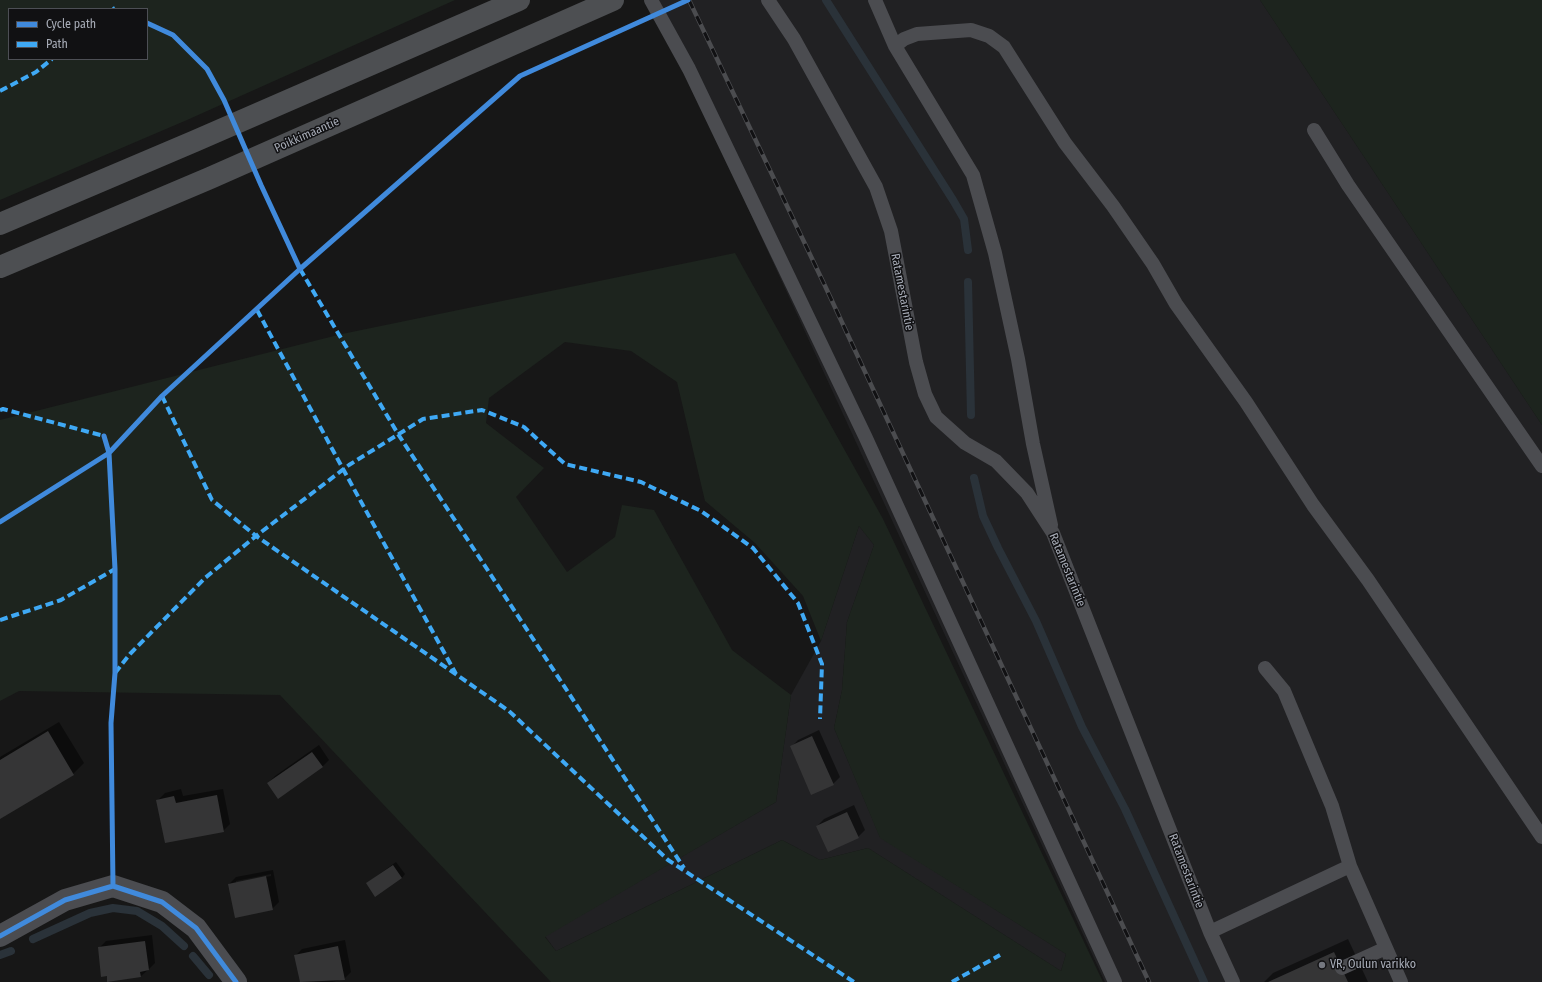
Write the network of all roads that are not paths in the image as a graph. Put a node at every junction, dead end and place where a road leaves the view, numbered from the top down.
1 (519, 0) edge
2 (613, 0) edge
3 (651, 0) edge
4 (768, 0) edge
5 (875, 0) edge
6 (895, 46) junction
7 (1314, 130) dead end
8 (0, 224) edge
9 (0, 267) edge
10 (1542, 466) edge
11 (1053, 533) junction
12 (1265, 668) dead end
13 (1542, 837) edge
14 (1350, 866) junction
15 (1210, 932) junction
16 (0, 936) edge
17 (1386, 948) junction
18 (1342, 968) dead end
19 (236, 982) edge
20 (1115, 982) edge
21 (1233, 982) edge
22 (1401, 982) edge

1 - 8 main road
2 - 9 main road, Poikkimaantie
3 - 20 lane
4 - 11 lane, Ratamestarintie
5 - 6 lane
6 - 11 lane
6 - 13 lane
7 - 10 lane
11 - 15 lane, Ratamestarintie
12 - 14 lane
14 - 15 lane
14 - 17 lane
15 - 21 lane, Ratamestarintie
16 - 19 street
17 - 18 lane
17 - 22 lane

